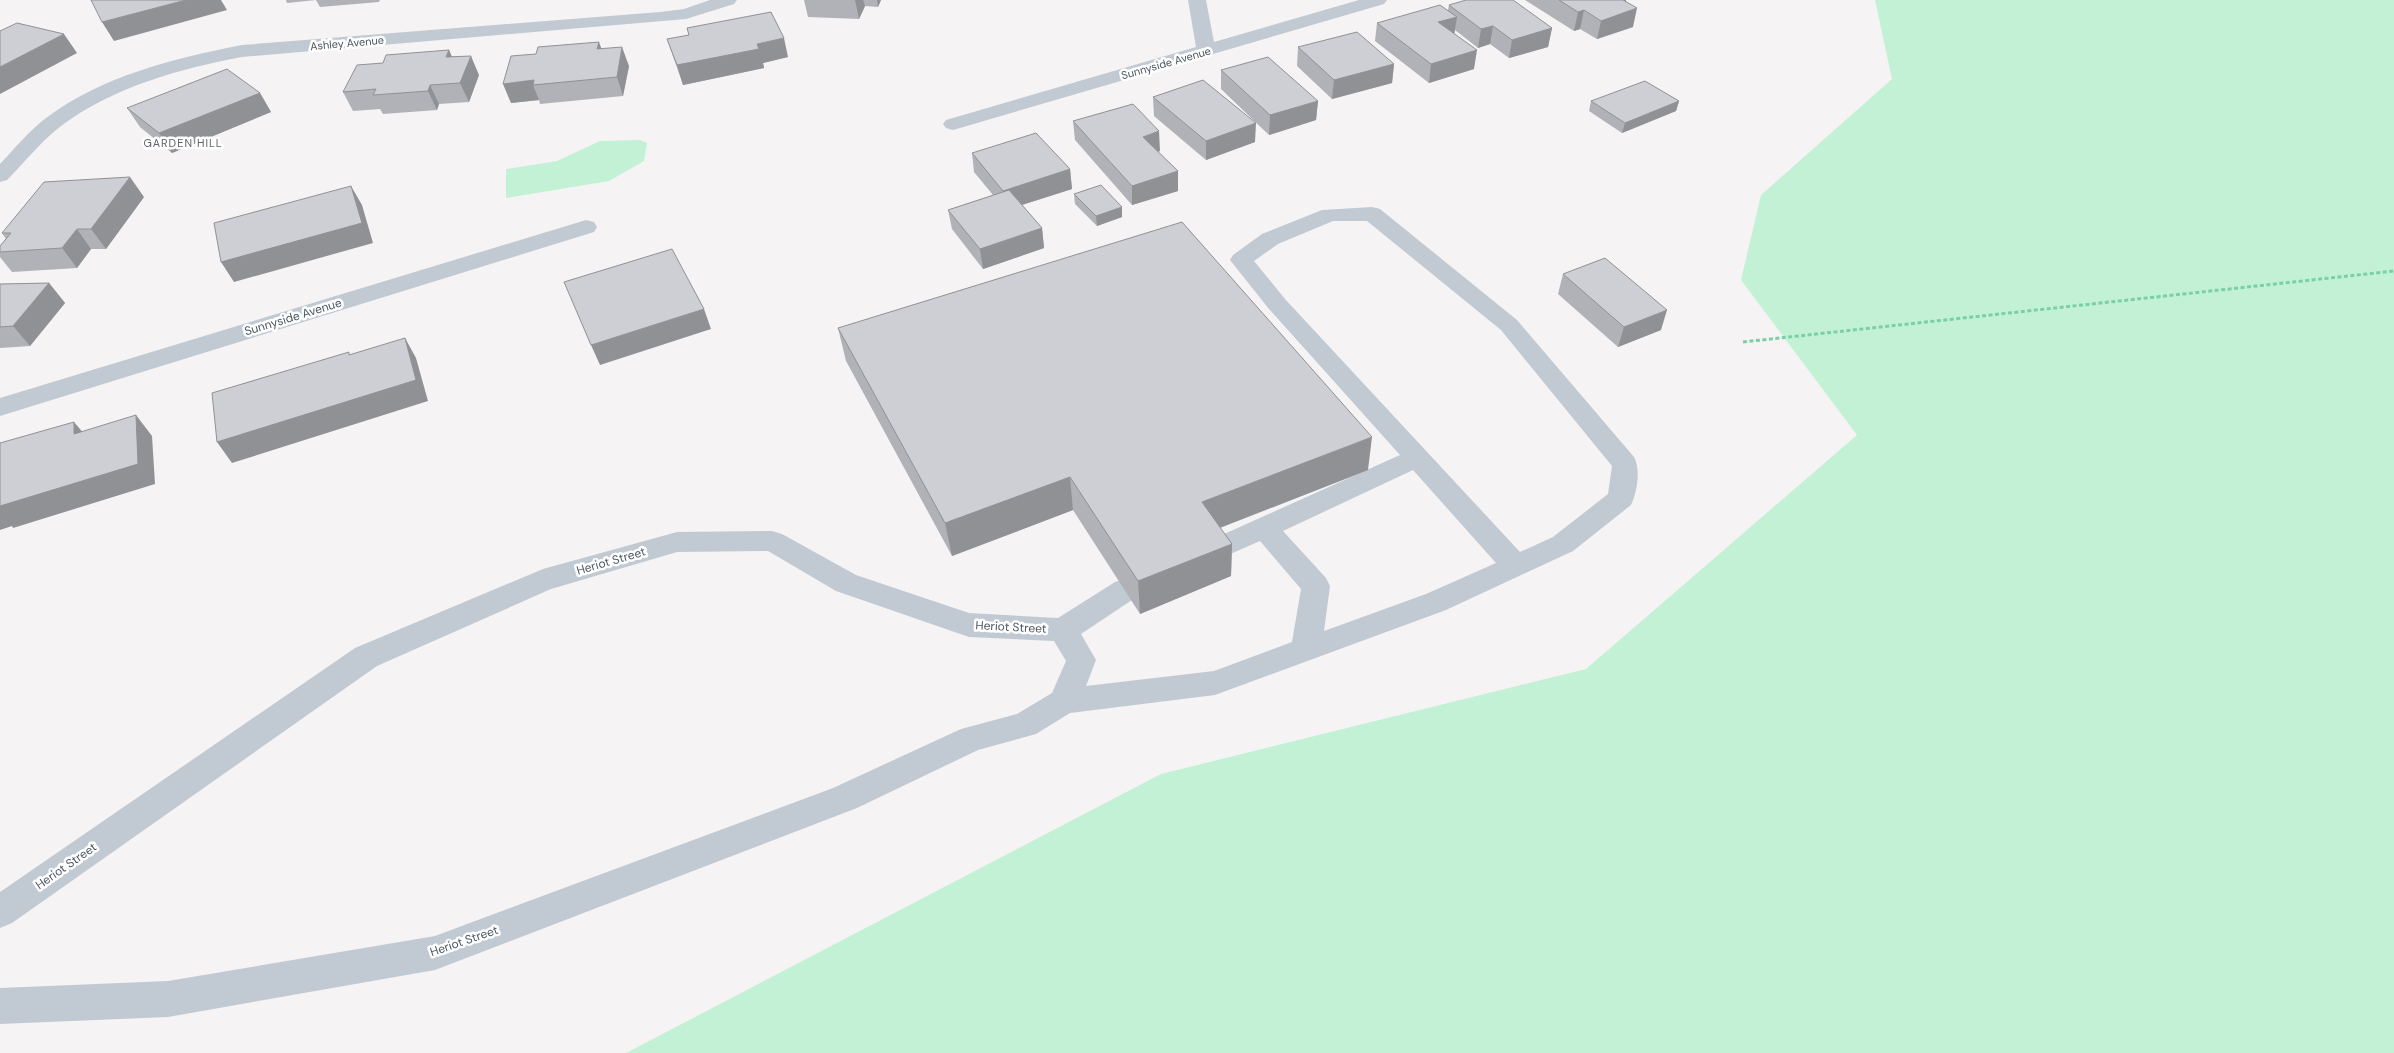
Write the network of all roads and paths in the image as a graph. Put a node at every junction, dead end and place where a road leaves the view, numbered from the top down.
1 (728, 0) edge
2 (1197, 0) edge
3 (1378, 0) edge
4 (1206, 51) junction
5 (953, 124) dead end
6 (0, 176) edge
7 (586, 227) dead end
8 (2394, 271) edge
9 (1743, 342) dead end
10 (0, 407) edge
11 (1417, 458) junction
12 (1264, 528) junction
13 (1212, 551) edge
14 (1516, 566) junction
15 (1125, 590) edge
16 (1063, 630) junction
17 (1306, 649) junction
18 (1064, 701) junction
19 (0, 912) edge
20 (0, 1006) edge

1 - 6 street, Ashley Avenue
2 - 4 street
3 - 4 street, Sunnyside Avenue
4 - 5 street, Sunnyside Avenue
7 - 10 street, Sunnyside Avenue
8 - 9 path
11 - 12 street
11 - 14 street
11 - 14 street
12 - 13 street
12 - 17 street
14 - 17 street
15 - 16 street
16 - 18 street, Heriot Street
16 - 19 street, Heriot Street
17 - 18 street
18 - 20 street, Heriot Street

